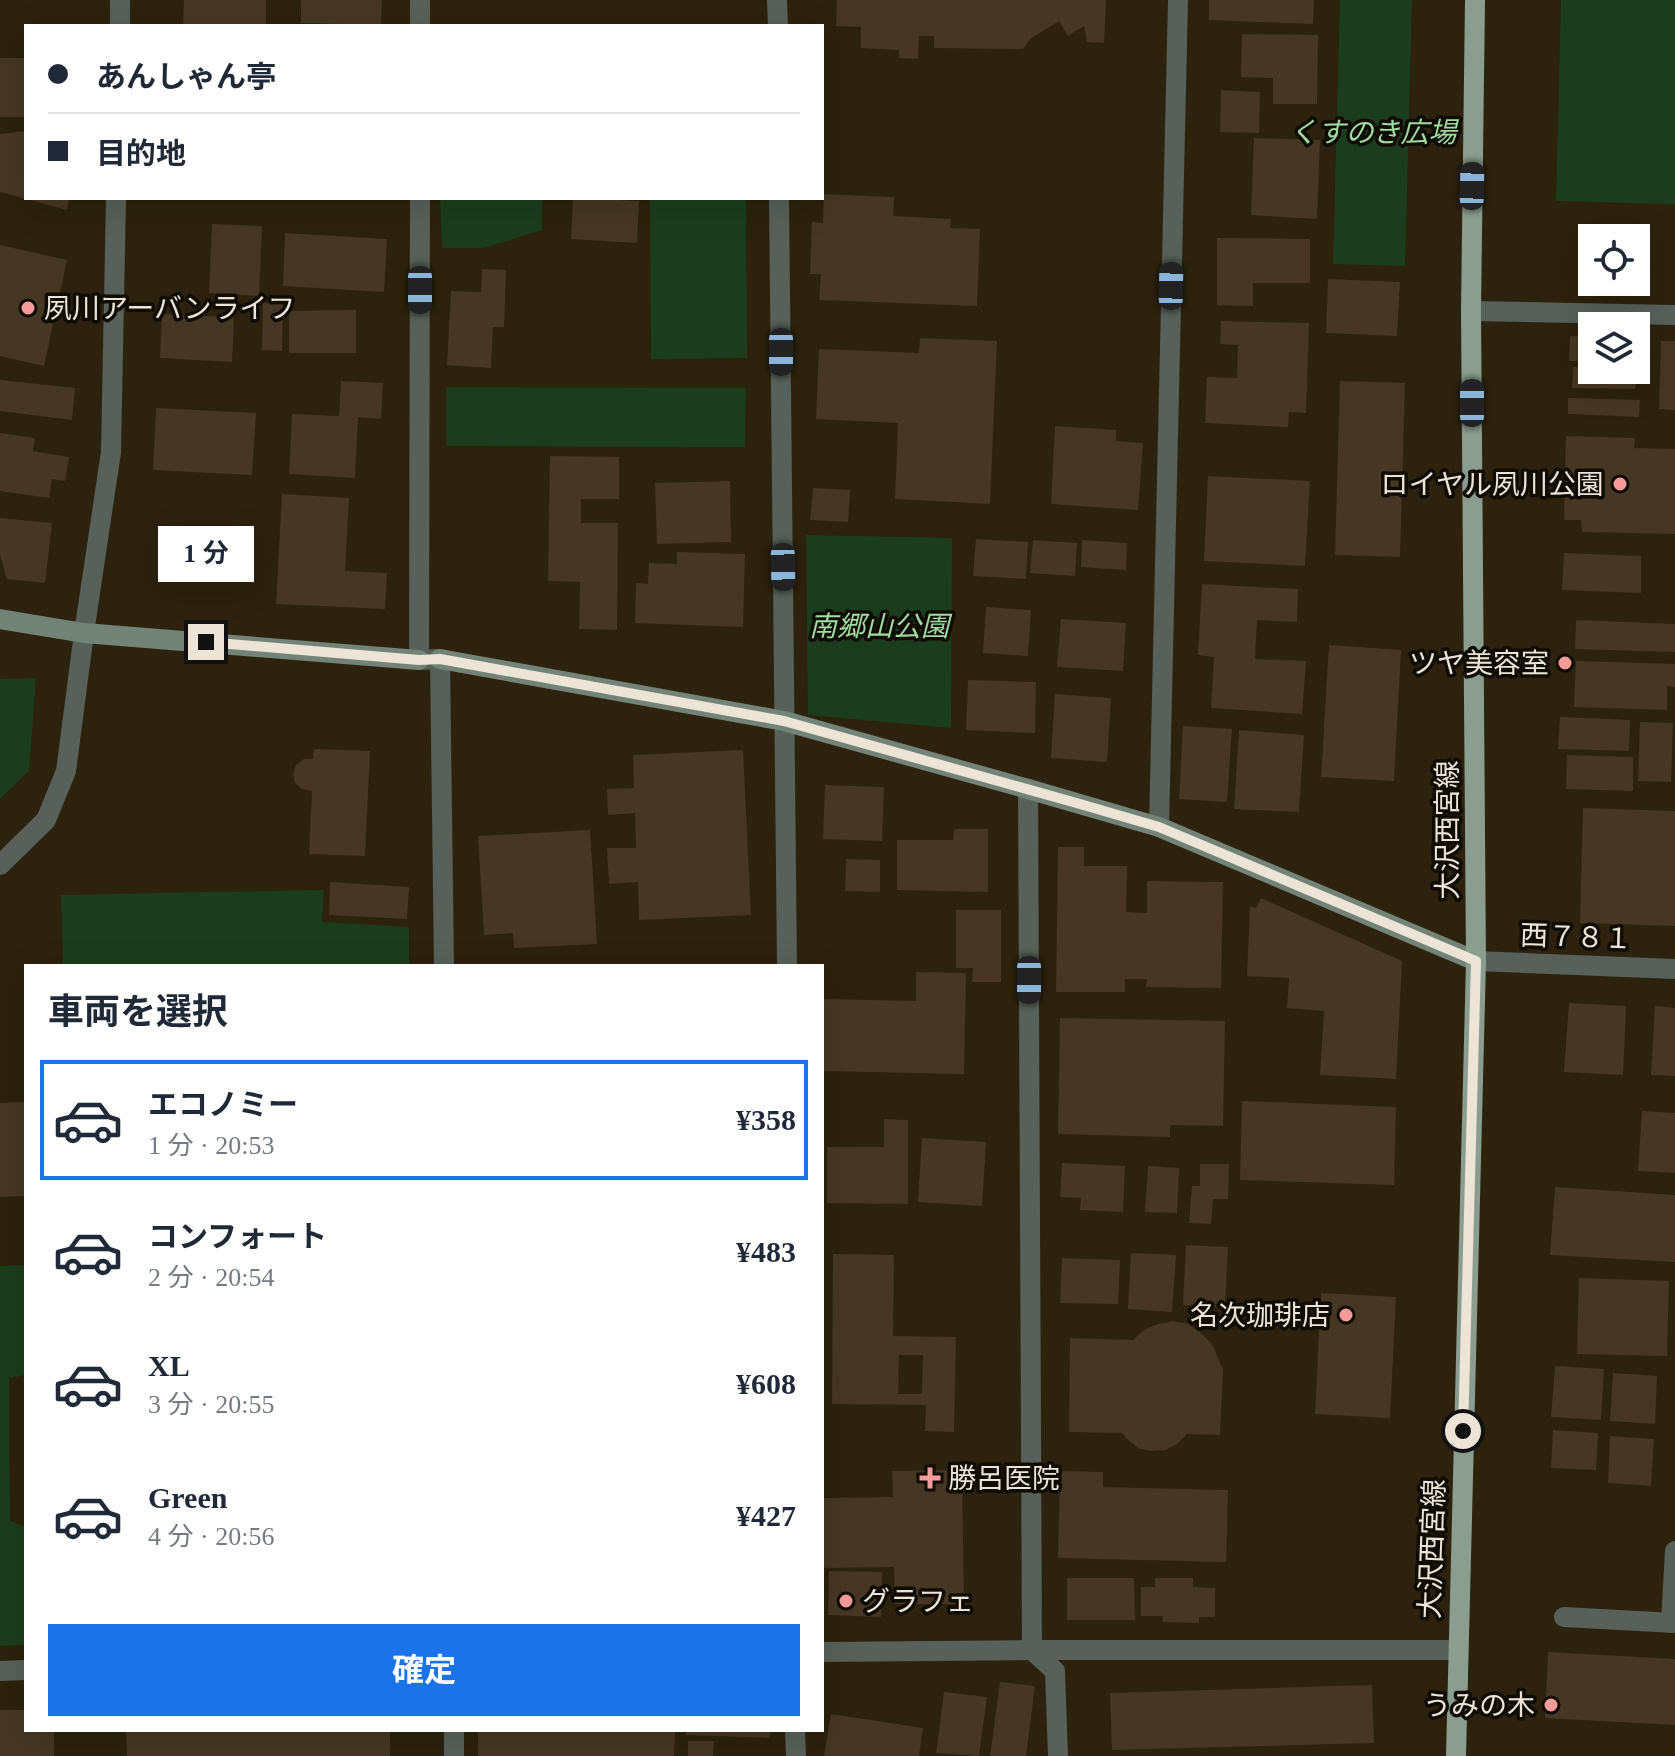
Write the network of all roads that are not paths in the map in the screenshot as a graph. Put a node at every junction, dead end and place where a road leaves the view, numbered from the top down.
1 (120, 0) edge
2 (420, 0) edge
3 (777, 0) edge
4 (1178, 0) edge
5 (1475, 0) edge
6 (120, 24) edge
7 (420, 24) edge
8 (778, 24) edge
9 (116, 200) edge
10 (420, 200) edge
11 (779, 200) edge
12 (1471, 311) junction
13 (1675, 315) edge
14 (0, 619) edge
15 (84, 633) junction
16 (440, 659) junction
17 (419, 660) junction
18 (784, 721) junction
19 (1028, 789) junction
20 (1159, 827) junction
21 (0, 865) edge
22 (1476, 961) junction
23 (444, 964) edge
24 (787, 964) edge
25 (1675, 969) edge
26 (1675, 1551) edge
27 (1564, 1617) dead end
28 (1673, 1623) edge
29 (1032, 1650) junction
30 (1458, 1650) junction
31 (824, 1652) edge
32 (24, 1670) edge
33 (0, 1671) edge
34 (454, 1732) edge
35 (795, 1732) edge
36 (454, 1756) edge
37 (796, 1756) edge
38 (1058, 1756) edge
39 (1456, 1756) edge

1 - 6 street
2 - 7 street
3 - 8 street
4 - 20 street
5 - 12 main road, 大沢西宮線
9 - 15 street
10 - 17 street
11 - 18 street
12 - 13 street
12 - 22 main road, 大沢西宮線
14 - 15 street
15 - 17 street
15 - 21 street
16 - 17 street
16 - 18 street
16 - 23 street
18 - 19 street
18 - 24 street
19 - 20 street
19 - 29 street
20 - 22 street
22 - 25 street, 西７８１
22 - 30 main road, 大沢西宮線
26 - 28 street
27 - 28 street
29 - 30 street
29 - 31 street
29 - 38 street
30 - 39 main road, 大沢西宮線
32 - 33 street
34 - 36 street
35 - 37 street

